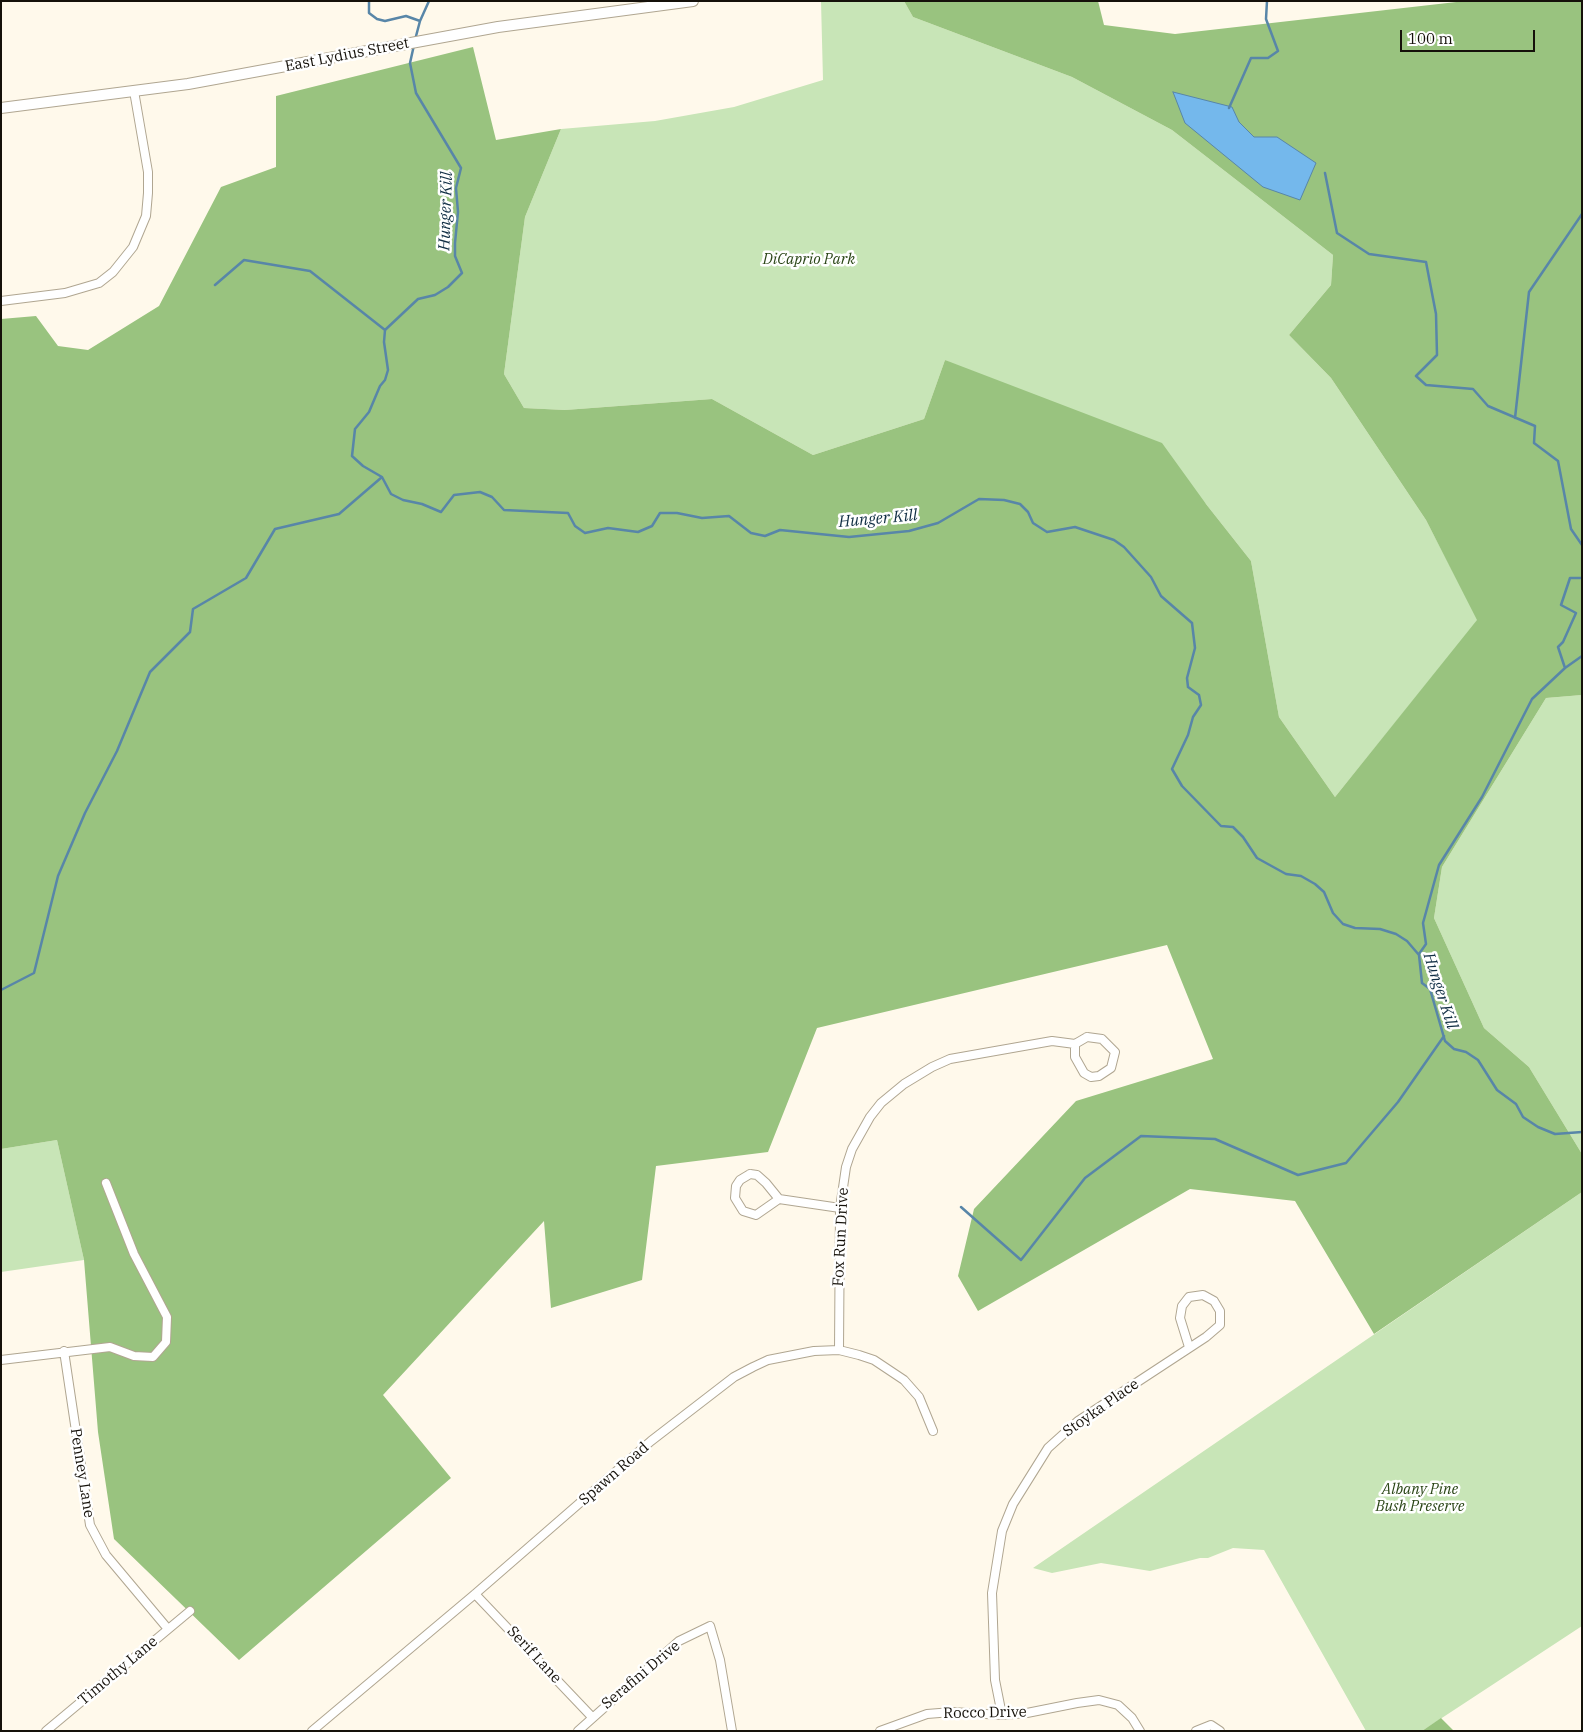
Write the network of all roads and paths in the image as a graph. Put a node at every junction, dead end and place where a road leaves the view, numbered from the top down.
1 (693, 1) edge
2 (134, 91) junction
3 (1, 108) edge
4 (1, 301) edge
5 (1075, 1044) junction
6 (106, 1183) dead end
7 (779, 1199) junction
8 (840, 1208) junction
9 (1190, 1348) junction
10 (839, 1350) junction
11 (64, 1351) junction
12 (1, 1360) edge
13 (933, 1431) dead end
14 (475, 1594) junction
15 (190, 1610) dead end
16 (168, 1629) junction
17 (1002, 1715) junction
18 (592, 1717) junction
19 (46, 1731) edge
20 (312, 1731) edge
21 (578, 1731) edge
22 (732, 1731) edge
23 (880, 1731) edge
24 (1140, 1731) edge
25 (1196, 1731) edge
26 (1220, 1731) edge

1 - 2 street, East Lydius Street
2 - 3 street, East Lydius Street
2 - 4 street
5 - 5 street, Fox Run Drive
5 - 8 street, Fox Run Drive
6 - 11 street
7 - 7 street
7 - 8 street
8 - 10 street, Fox Run Drive
9 - 9 street, Stoyka Place
9 - 17 street, Stoyka Place
10 - 13 street, Spawn Road
10 - 14 street, Spawn Road
11 - 12 street
11 - 16 street, Penney Lane
14 - 18 street, Serif Lane
14 - 20 street, Spawn Road
15 - 16 street, Timothy Lane
16 - 19 street, Timothy Lane
17 - 23 street, Rocco Drive
17 - 24 street, Rocco Drive
18 - 21 street, Serafini Drive
18 - 22 street, Serafini Drive
25 - 26 street

